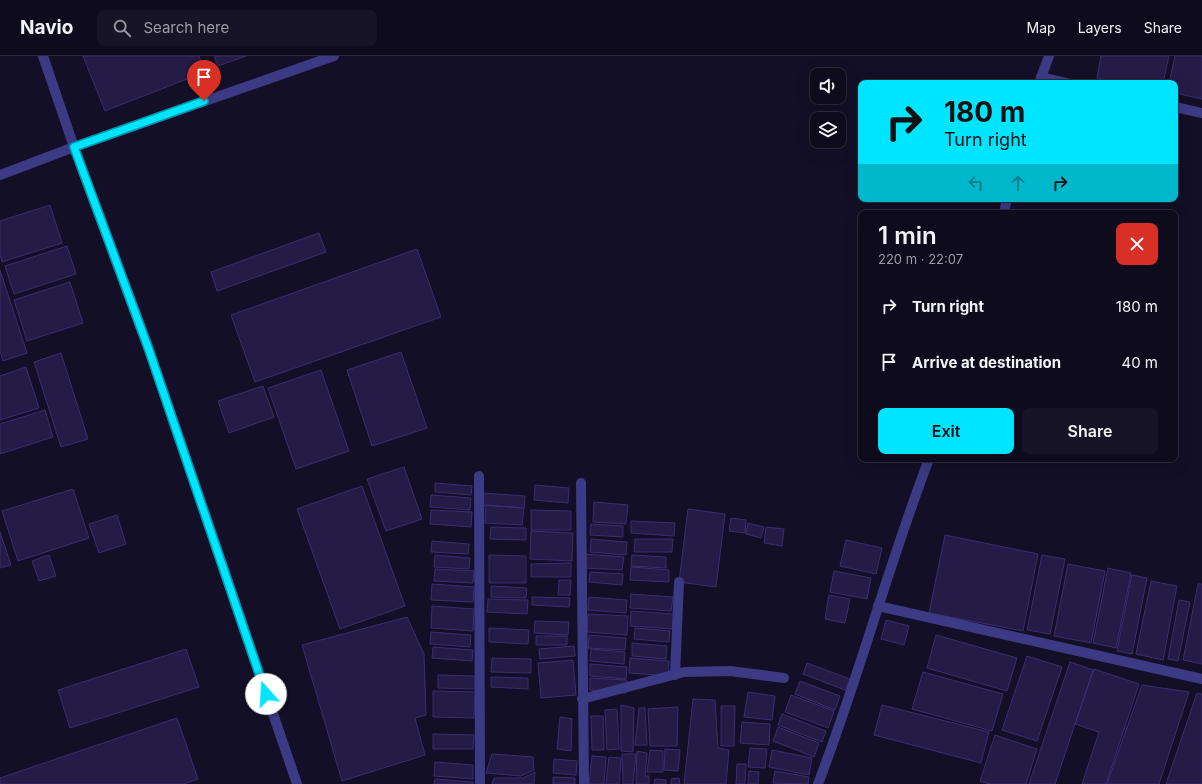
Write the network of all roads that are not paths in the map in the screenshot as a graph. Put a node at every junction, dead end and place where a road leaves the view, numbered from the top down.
1 (43, 56) edge
2 (334, 56) edge
3 (1049, 56) edge
4 (1040, 80) edge
5 (1178, 108) edge
6 (1202, 113) edge
7 (74, 147) junction
8 (0, 175) edge
9 (928, 462) edge
10 (479, 476) dead end
11 (580, 483) dead end
12 (679, 582) dead end
13 (878, 606) junction
14 (675, 674) junction
15 (784, 678) dead end
16 (1202, 679) edge
17 (582, 699) junction
18 (297, 784) edge
19 (480, 784) edge
20 (584, 784) edge
21 (818, 784) edge

1 - 7 street
2 - 7 street
3 - 4 street
5 - 6 street
7 - 8 street
7 - 18 street
9 - 13 street
10 - 19 street
11 - 17 street
12 - 14 street
13 - 16 street
13 - 21 street
14 - 15 street
14 - 17 street
17 - 20 street

